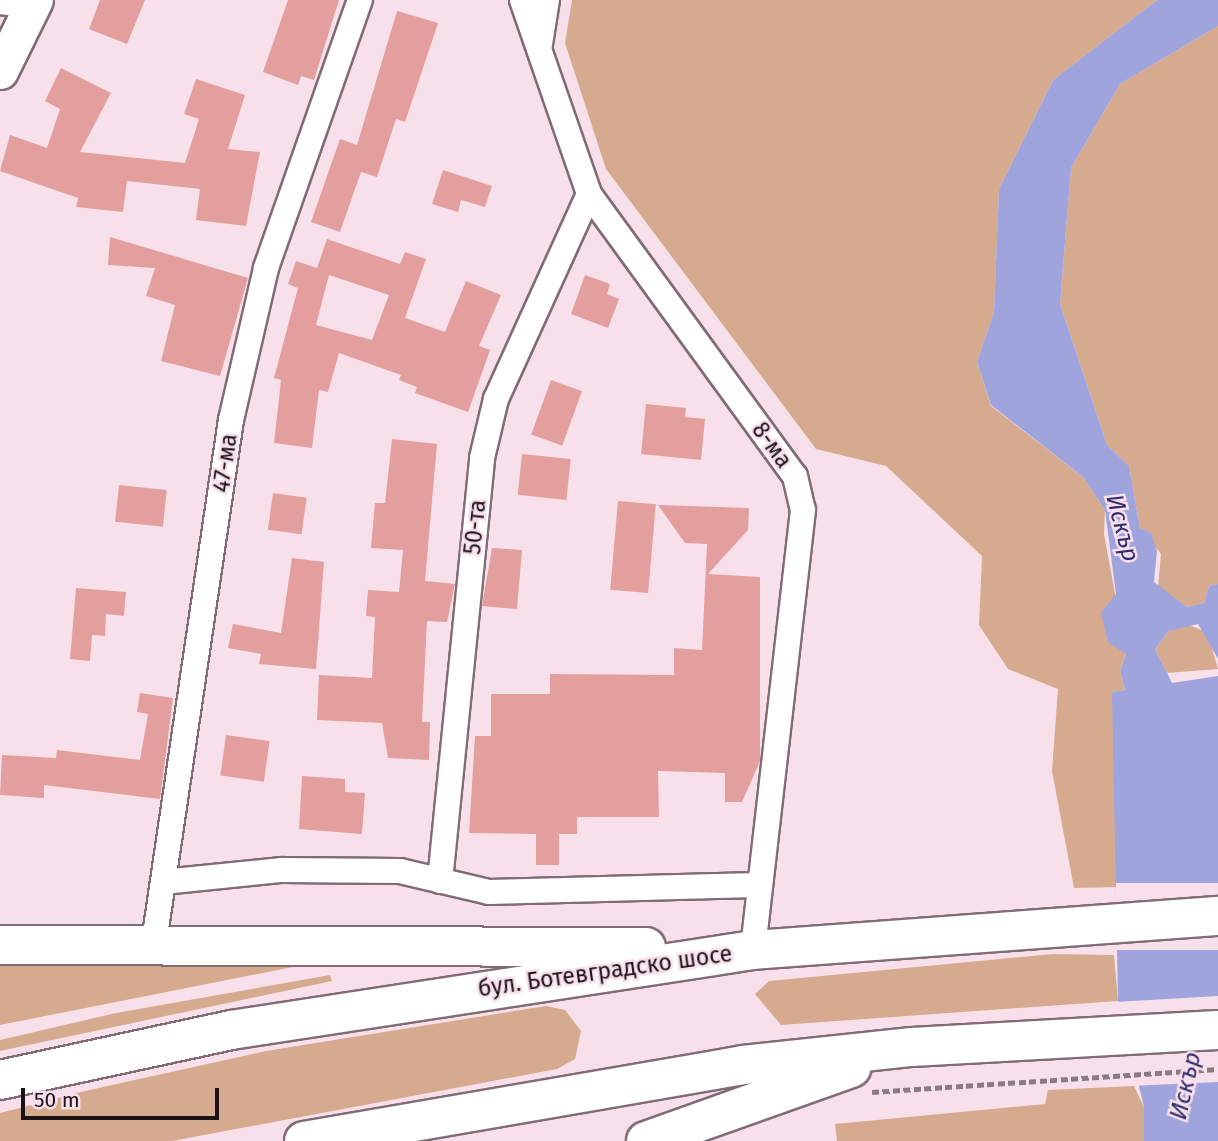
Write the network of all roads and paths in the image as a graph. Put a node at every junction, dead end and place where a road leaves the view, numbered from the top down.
1 (360, 0) edge
2 (522, 0) edge
3 (547, 0) edge
4 (23, 3) edge
5 (540, 48) junction
6 (0, 71) edge
7 (589, 194) junction
8 (440, 881) junction
9 (163, 882) junction
10 (758, 885) junction
11 (1218, 916) edge
12 (154, 942) junction
13 (0, 945) edge
14 (753, 950) junction
15 (1218, 1030) edge
16 (912, 1047) junction
17 (1218, 1069) edge
18 (1047, 1078) dead end
19 (0, 1080) edge
20 (304, 1141) edge
21 (646, 1141) edge

1 - 9 street, 47-ма
2 - 5 street, 8-ма
3 - 5 street
4 - 6 street
5 - 7 street, 8-ма
7 - 8 street, 50-та
7 - 10 street, 8-ма
8 - 9 street
8 - 10 street
9 - 12 street, 47-ма
10 - 14 street, 8-ма
11 - 14 main road, бул. Ботевградско шосе
12 - 13 main road
12 - 14 main road
14 - 19 main road, бул. Ботевградско шосе
15 - 16 main road
16 - 20 main road
16 - 21 main road
17 - 18 path

